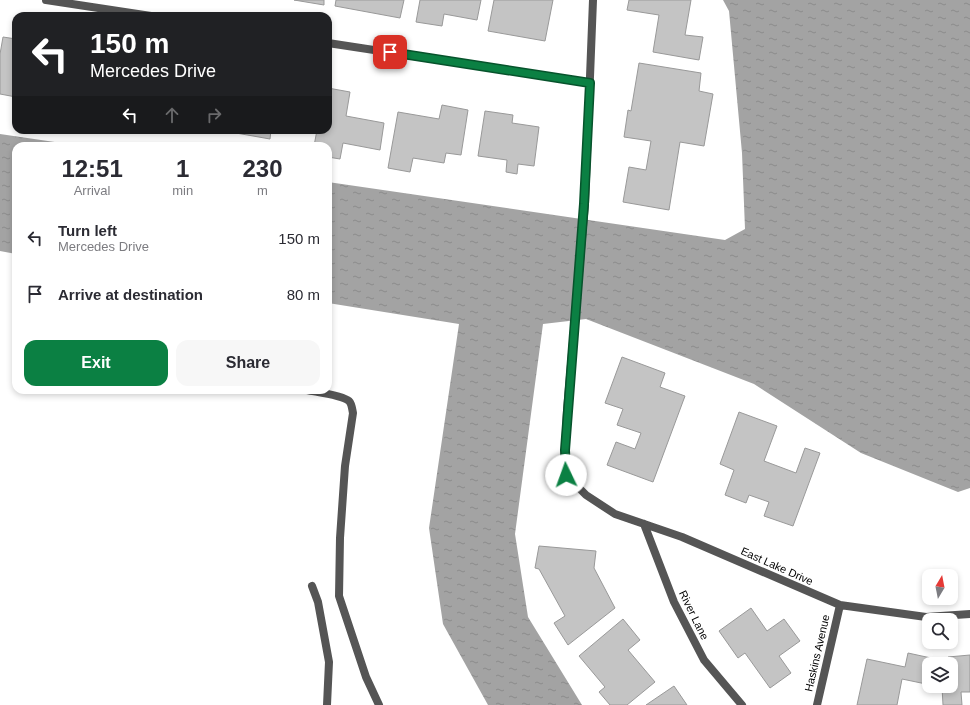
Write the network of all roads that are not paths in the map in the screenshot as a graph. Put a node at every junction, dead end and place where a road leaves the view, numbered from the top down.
1 (46, 0) edge
2 (593, 0) edge
3 (125, 12) edge
4 (332, 44) edge
5 (590, 83) junction
6 (325, 394) edge
7 (644, 524) junction
8 (312, 586) dead end
9 (840, 605) junction
10 (970, 614) edge
11 (327, 705) edge
12 (379, 705) edge
13 (742, 705) edge
14 (817, 705) edge

1 - 3 street
2 - 5 street, East Lake Drive
4 - 5 street
5 - 7 street, East Lake Drive
6 - 12 street
7 - 9 street, East Lake Drive
7 - 13 street, River Lane
8 - 11 street
9 - 10 street, East Lake Drive
9 - 14 street, Haskins Avenue

